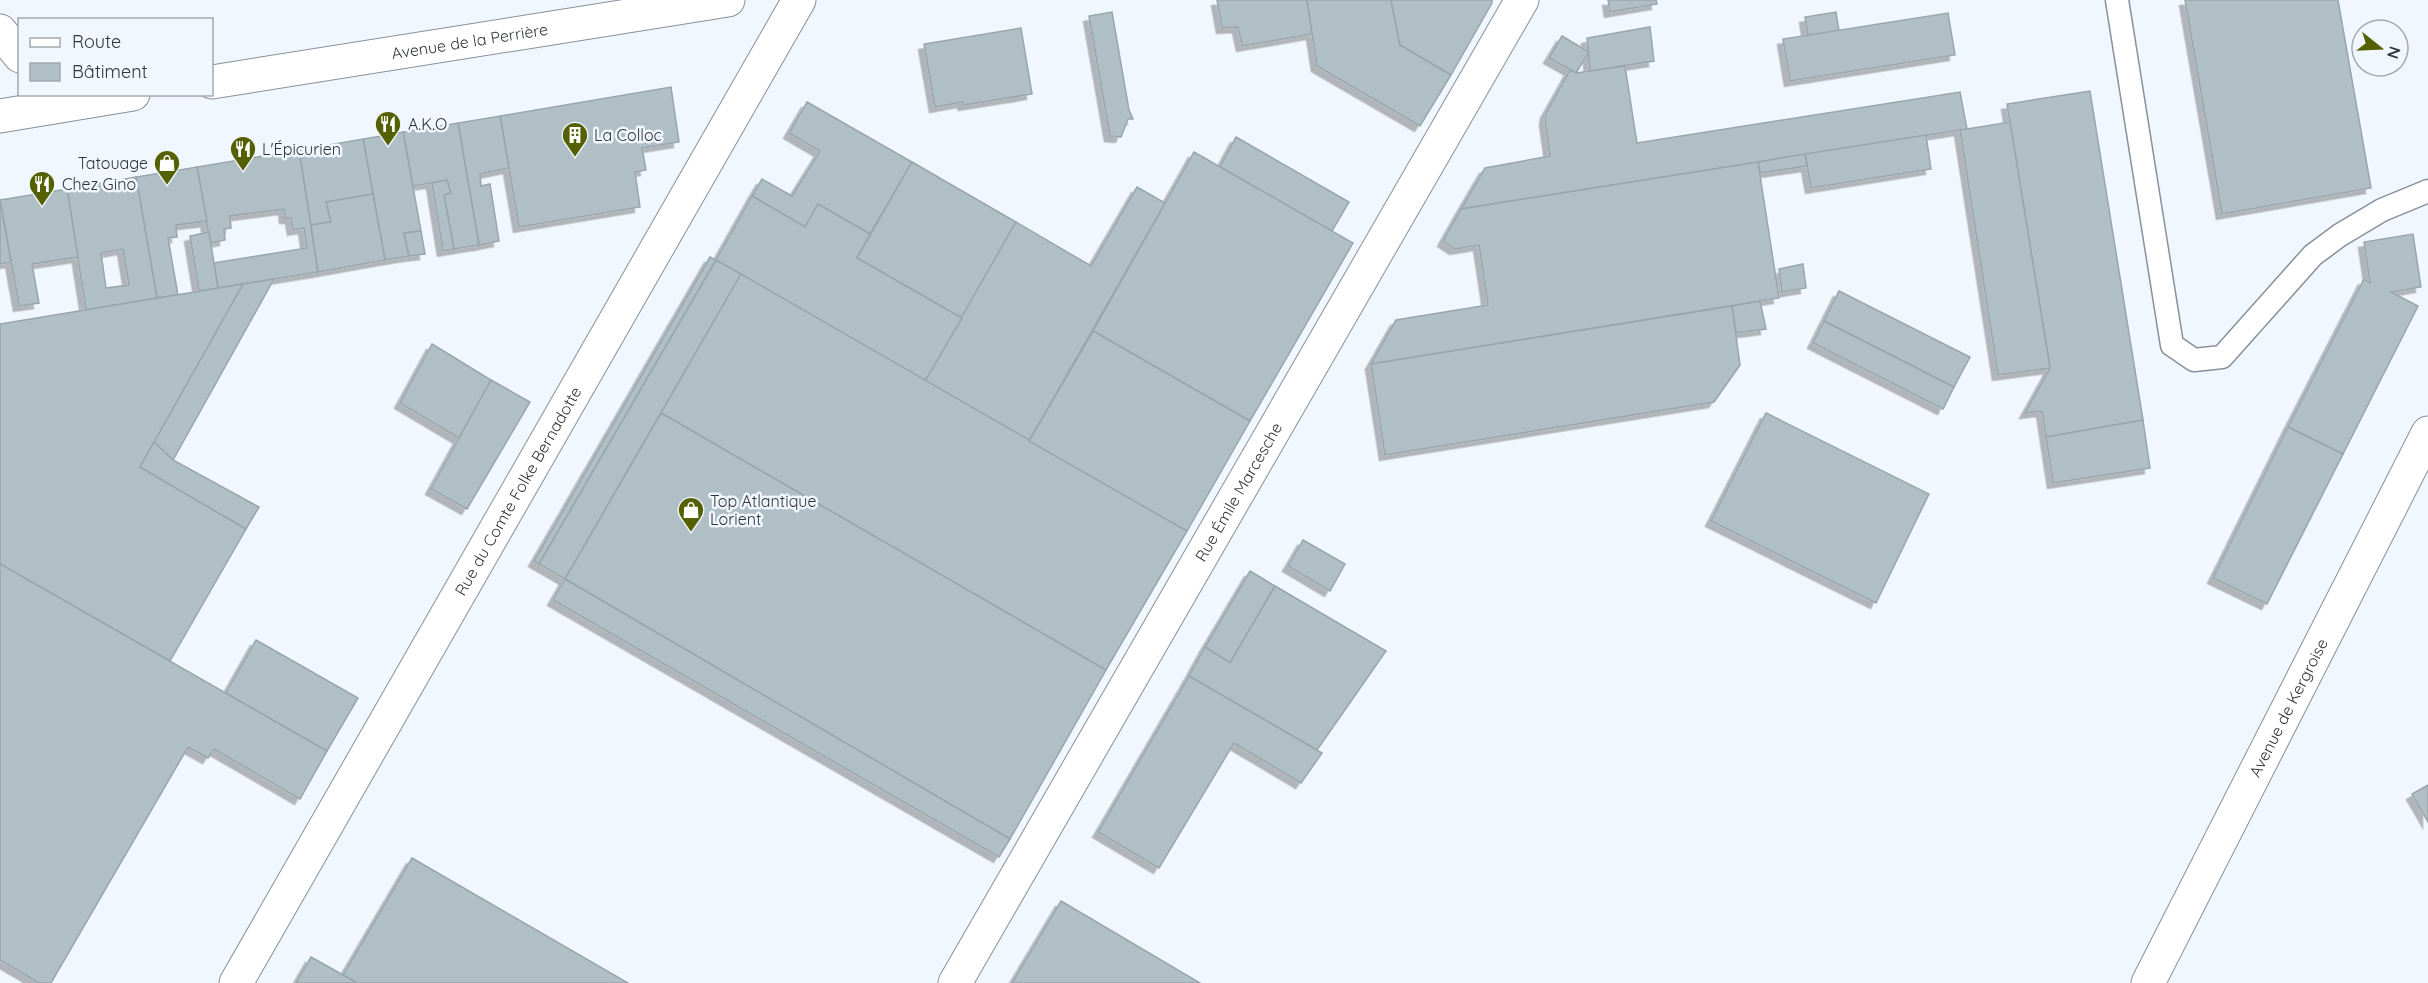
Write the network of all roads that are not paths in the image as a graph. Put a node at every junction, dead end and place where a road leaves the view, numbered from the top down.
1 (728, 0) edge
2 (799, 0) edge
3 (1522, 0) edge
4 (2116, 0) edge
5 (0, 31) edge
6 (18, 54) edge
7 (213, 82) edge
8 (107, 96) edge
9 (55, 100) edge
10 (0, 116) edge
11 (2428, 191) edge
12 (2428, 433) edge
13 (236, 983) edge
14 (955, 983) edge
15 (2148, 983) edge

1 - 7 street, Avenue de la Perrière
2 - 13 street, Rue du Comte Folke Bernadotte
3 - 14 street, Rue Émile Marcesche
4 - 11 lane
5 - 6 street
8 - 9 street
9 - 10 street
12 - 15 street, Avenue de Kergroise

